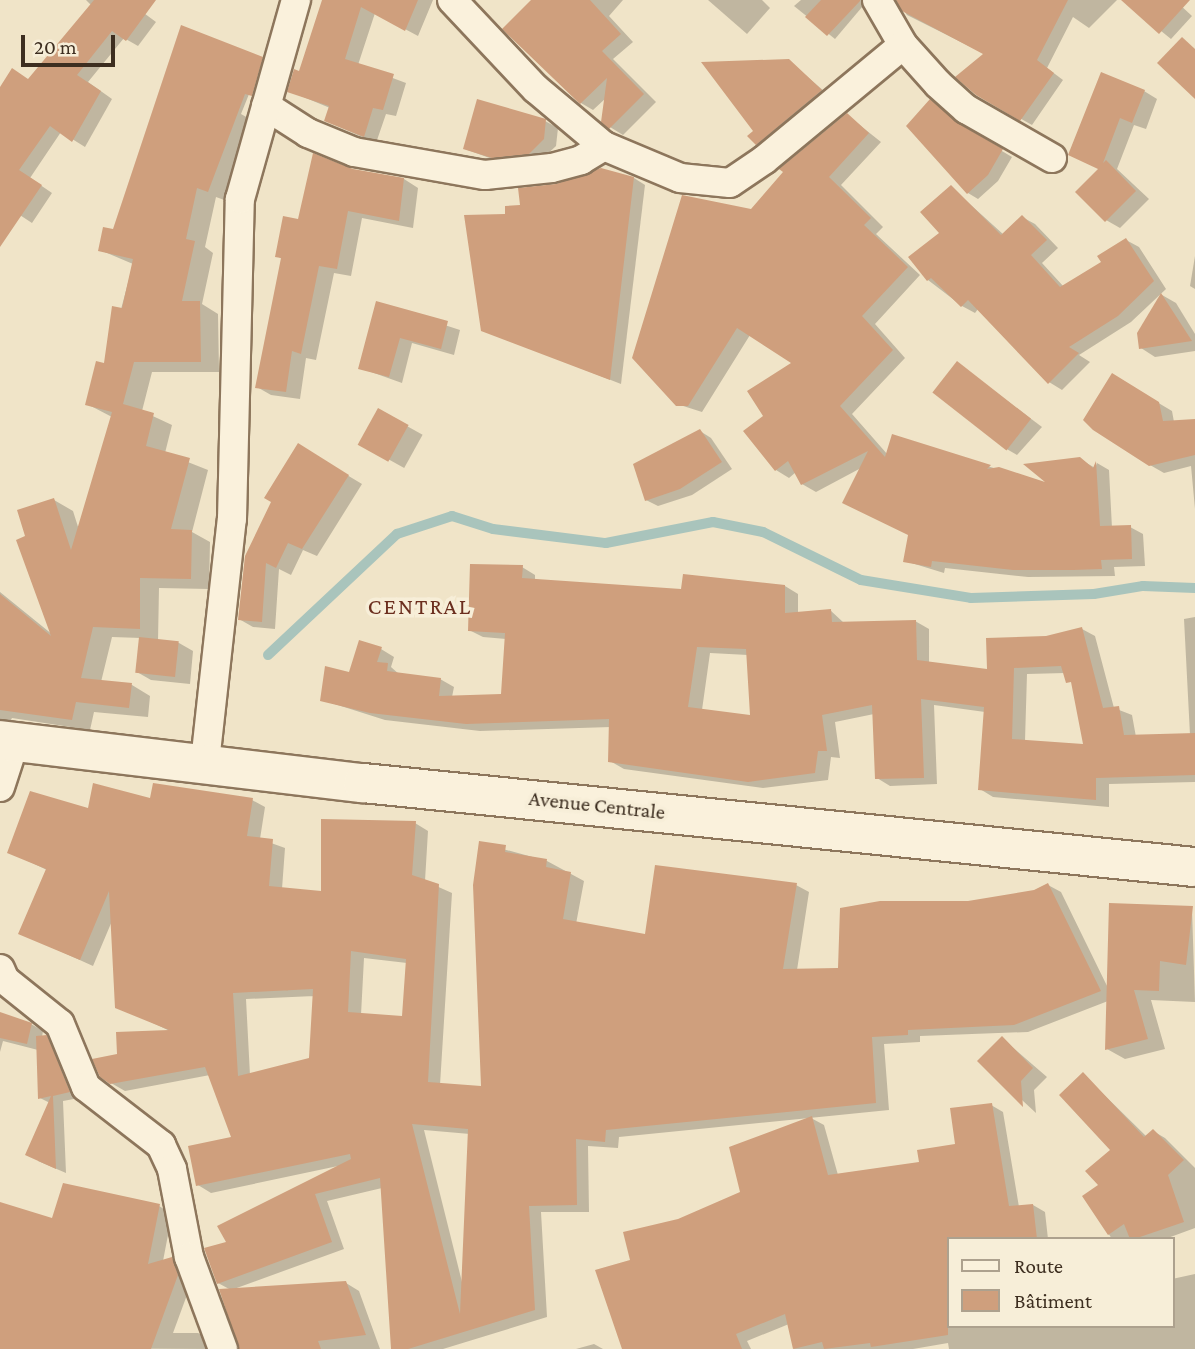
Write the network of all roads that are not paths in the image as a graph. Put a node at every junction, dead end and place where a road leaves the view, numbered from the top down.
1 (296, 0) edge
2 (452, 0) edge
3 (877, 0) edge
4 (903, 45) junction
5 (266, 106) junction
6 (604, 146) junction
7 (1052, 158) dead end
8 (7, 742) edge
9 (205, 762) junction
10 (0, 787) edge
11 (1195, 867) edge
12 (0, 968) edge
13 (223, 1349) edge

1 - 5 street
2 - 6 street
3 - 4 street
4 - 6 street
4 - 7 street
5 - 6 street
5 - 9 street
8 - 9 street, Avenue Centrale
8 - 10 street
9 - 11 street, Avenue Centrale
12 - 13 street

